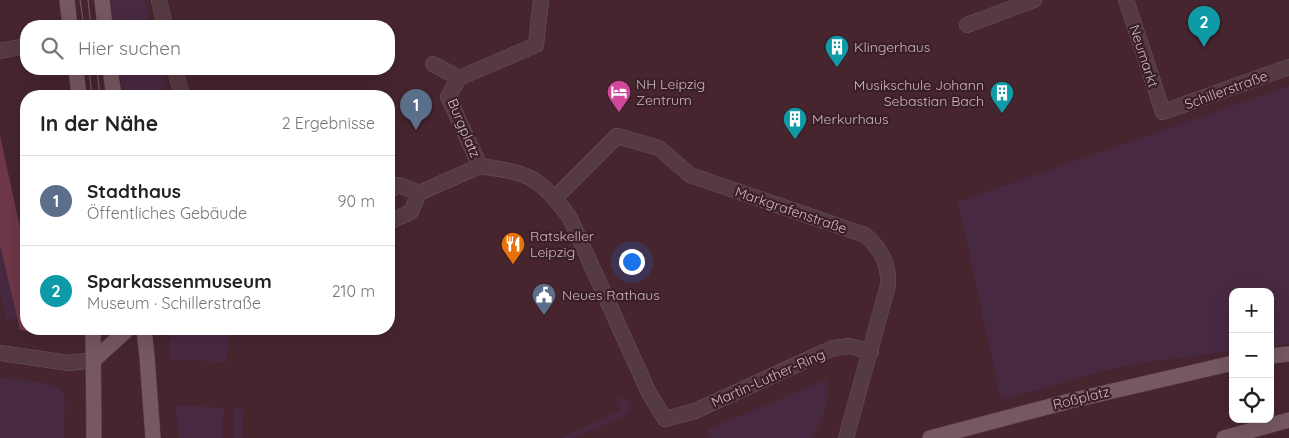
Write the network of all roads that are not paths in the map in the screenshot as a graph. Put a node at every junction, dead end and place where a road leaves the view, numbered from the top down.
1 (67, 0) edge
2 (102, 0) edge
3 (159, 0) edge
4 (541, 0) edge
5 (1034, 0) edge
6 (1126, 0) edge
7 (69, 20) edge
8 (104, 20) edge
9 (163, 20) edge
10 (967, 25) dead end
11 (20, 47) edge
12 (0, 51) edge
13 (433, 64) dead end
14 (1289, 67) edge
15 (77, 75) edge
16 (111, 75) edge
17 (176, 75) edge
18 (459, 78) junction
19 (78, 90) edge
20 (113, 90) edge
21 (180, 90) edge
22 (1163, 112) joint
23 (480, 166) junction
24 (395, 187) edge
25 (419, 193) junction
26 (555, 198) junction
27 (395, 219) edge
28 (93, 335) edge
29 (121, 335) edge
30 (145, 335) edge
31 (871, 352) junction
32 (0, 353) edge
33 (1289, 354) edge
34 (1274, 356) edge
35 (94, 360) junction
36 (1229, 364) edge
37 (666, 419) joint
38 (1289, 420) edge
39 (94, 438) edge
40 (152, 438) edge
41 (846, 438) edge
42 (930, 438) edge
43 (1224, 438) edge

1 - 7 main road
2 - 8 main road
3 - 9 street
4 - 18 street, Burgplatz
5 - 10 street
6 - 22 street, Neumarkt
11 - 12 street
13 - 18 street
14 - 22 street, Schillerstraße
15 - 19 main road
16 - 20 main road
17 - 21 street
18 - 23 street, Burgplatz
23 - 25 street
23 - 26 street, Burgplatz
24 - 25 street
25 - 27 street
26 - 31 street, Markgrafenstraße
26 - 37 street, Burgplatz
28 - 35 main road
29 - 35 main road
30 - 40 main road
31 - 37 street, Martin-Luther-Ring
31 - 41 street
32 - 35 street
33 - 34 main road
35 - 39 main road
36 - 42 main road, Roßplatz
38 - 43 main road

